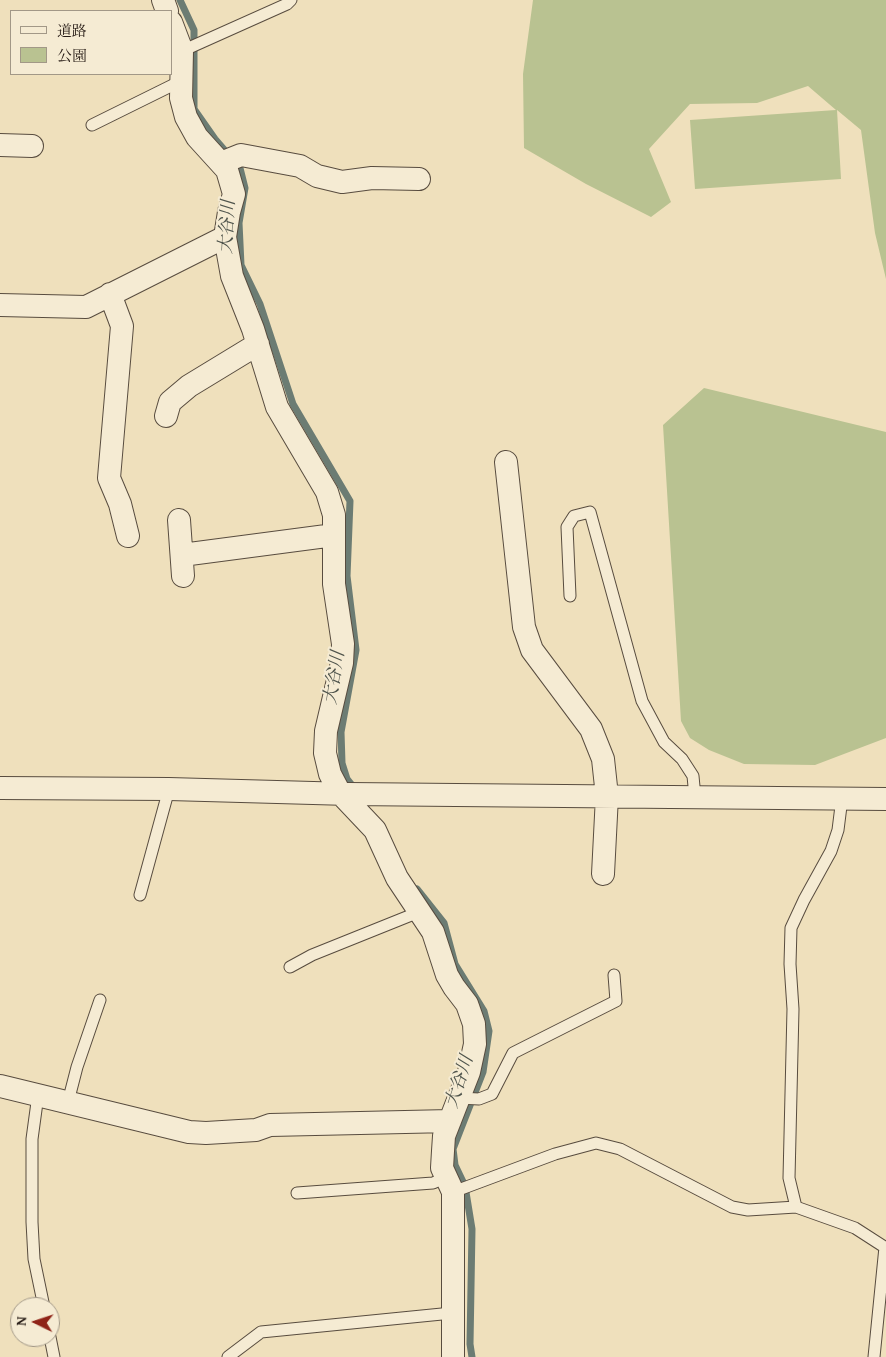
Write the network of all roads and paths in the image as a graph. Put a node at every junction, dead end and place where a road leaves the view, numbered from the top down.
1 (290, 0) edge
2 (172, 25) edge
3 (182, 51) junction
4 (181, 81) junction
5 (92, 125) dead end
6 (0, 145) edge
7 (32, 146) dead end
8 (221, 163) junction
9 (420, 180) dead end
10 (225, 237) junction
11 (110, 294) junction
12 (0, 305) edge
13 (258, 344) junction
14 (166, 416) dead end
15 (506, 462) dead end
16 (179, 520) dead end
17 (334, 535) junction
18 (128, 536) dead end
19 (570, 596) dead end
20 (0, 788) edge
21 (169, 790) junction
22 (344, 794) junction
23 (606, 796) junction
24 (695, 796) junction
25 (842, 798) junction
26 (886, 798) edge
27 (603, 874) dead end
28 (140, 895) dead end
29 (419, 912) junction
30 (290, 967) dead end
31 (614, 975) dead end
32 (100, 1000) dead end
33 (0, 1086) edge
34 (38, 1095) junction
35 (459, 1098) junction
36 (68, 1102) junction
37 (450, 1121) junction
38 (450, 1185) junction
39 (297, 1193) dead end
40 (796, 1207) junction
41 (885, 1248) edge
42 (42, 1297) edge
43 (452, 1313) junction
44 (228, 1357) edge
45 (453, 1357) edge
46 (874, 1357) edge

1 - 3 lane
2 - 3 street
3 - 4 street
4 - 5 lane
4 - 8 street
6 - 7 street
8 - 9 street
8 - 10 street
10 - 11 street
10 - 13 street
11 - 12 street
11 - 18 street
13 - 14 street
13 - 17 street
15 - 23 street
16 - 17 street
17 - 22 street
19 - 24 lane
20 - 21 street
21 - 22 street
21 - 28 lane
22 - 23 street
22 - 29 street
23 - 24 street
23 - 27 street
24 - 25 street
25 - 26 street
25 - 40 lane
29 - 30 lane
29 - 35 street
31 - 35 lane
32 - 36 lane
33 - 34 street
34 - 36 street
34 - 42 lane
35 - 37 street
36 - 37 street
37 - 38 street
38 - 39 lane
38 - 40 lane
38 - 43 street
40 - 41 lane
41 - 46 lane
43 - 44 lane
43 - 45 street

